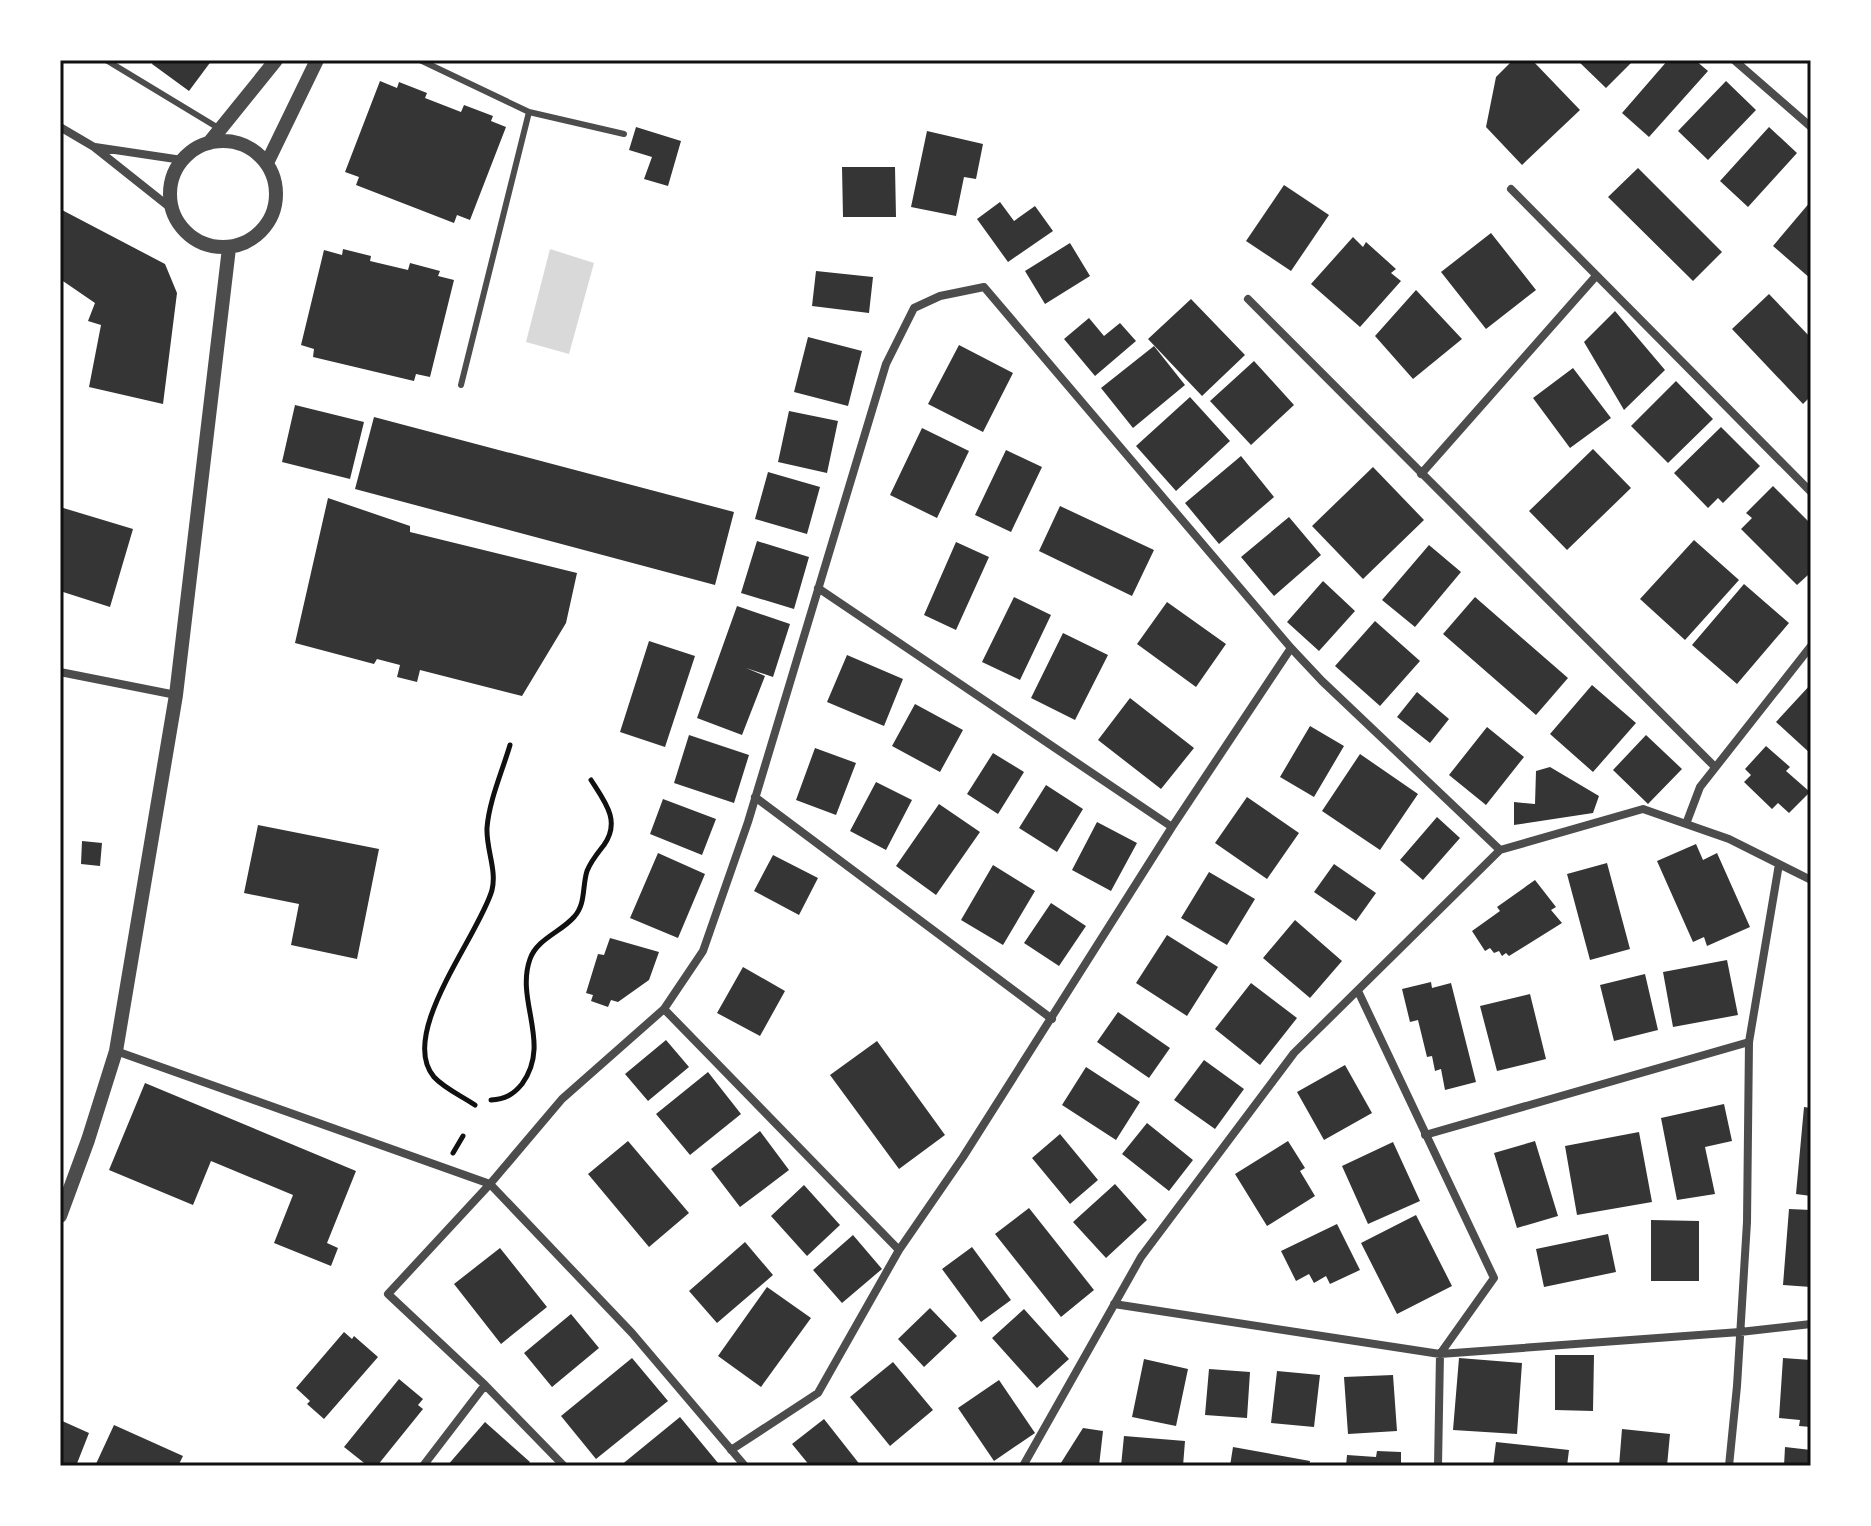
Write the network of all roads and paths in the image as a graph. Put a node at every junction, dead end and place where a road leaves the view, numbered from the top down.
1 (106, 60) edge
2 (276, 60) edge
3 (317, 60) edge
4 (420, 60) edge
5 (1734, 60) edge
6 (529, 112) junction
7 (60, 127) edge
8 (1811, 127) edge
9 (220, 129) junction
10 (624, 134) dead end
11 (209, 143) junction
12 (94, 147) junction
13 (182, 160) junction
14 (267, 163) junction
15 (1511, 189) dead end
16 (172, 209) junction
17 (229, 248) junction
18 (1596, 276) junction
19 (1248, 299) dead end
20 (461, 385) dead end
21 (1421, 474) junction
22 (1811, 492) edge
23 (818, 588) junction
24 (1811, 646) edge
25 (1291, 648) junction
26 (60, 672) edge
27 (176, 695) junction
28 (510, 745) dead end
29 (1715, 767) junction
30 (591, 780) dead end
31 (755, 797) junction
32 (1686, 824) junction
33 (1172, 827) junction
34 (1500, 850) junction
35 (1779, 864) junction
36 (1811, 880) edge
37 (1358, 991) junction
38 (664, 1009) junction
39 (1052, 1019) junction
40 (1749, 1042) junction
41 (116, 1051) junction
42 (491, 1100) dead end
43 (475, 1105) dead end
44 (1425, 1135) junction
45 (490, 1184) junction
46 (60, 1216) edge
47 (899, 1250) junction
48 (1114, 1304) junction
49 (1811, 1324) edge
50 (1740, 1332) junction
51 (1440, 1354) junction
52 (485, 1385) junction
53 (731, 1450) junction
54 (423, 1466) edge
55 (564, 1466) edge
56 (745, 1466) edge
57 (1023, 1466) edge
58 (1438, 1466) edge
59 (1729, 1466) edge

1 - 9 lane
2 - 9 street
3 - 14 street
4 - 6 lane
5 - 8 street
6 - 10 lane
6 - 20 lane
7 - 12 street
9 - 11 street
11 - 13 street
11 - 14 street
12 - 13 street
12 - 16 street
13 - 16 street
14 - 17 street
15 - 18 street
16 - 17 street
17 - 27 street
18 - 21 street
18 - 22 street
19 - 21 street
21 - 29 street
23 - 25 street
23 - 31 street
23 - 33 street
24 - 29 street
25 - 33 street
25 - 34 street
26 - 27 street
27 - 41 street
28 - 43 path
29 - 32 street
30 - 42 path
31 - 38 street
31 - 39 street
32 - 34 street
32 - 35 street
33 - 39 street
34 - 37 street
35 - 36 street
35 - 40 street
37 - 44 street
37 - 48 street
38 - 45 street
38 - 47 street
39 - 47 street
40 - 44 street
40 - 50 street
41 - 45 street
41 - 46 street
44 - 51 street
45 - 52 street
45 - 53 street
47 - 53 street
48 - 51 street
48 - 57 street
49 - 50 street
50 - 51 street
50 - 59 street
51 - 58 street
52 - 54 street
52 - 55 street
53 - 56 street

